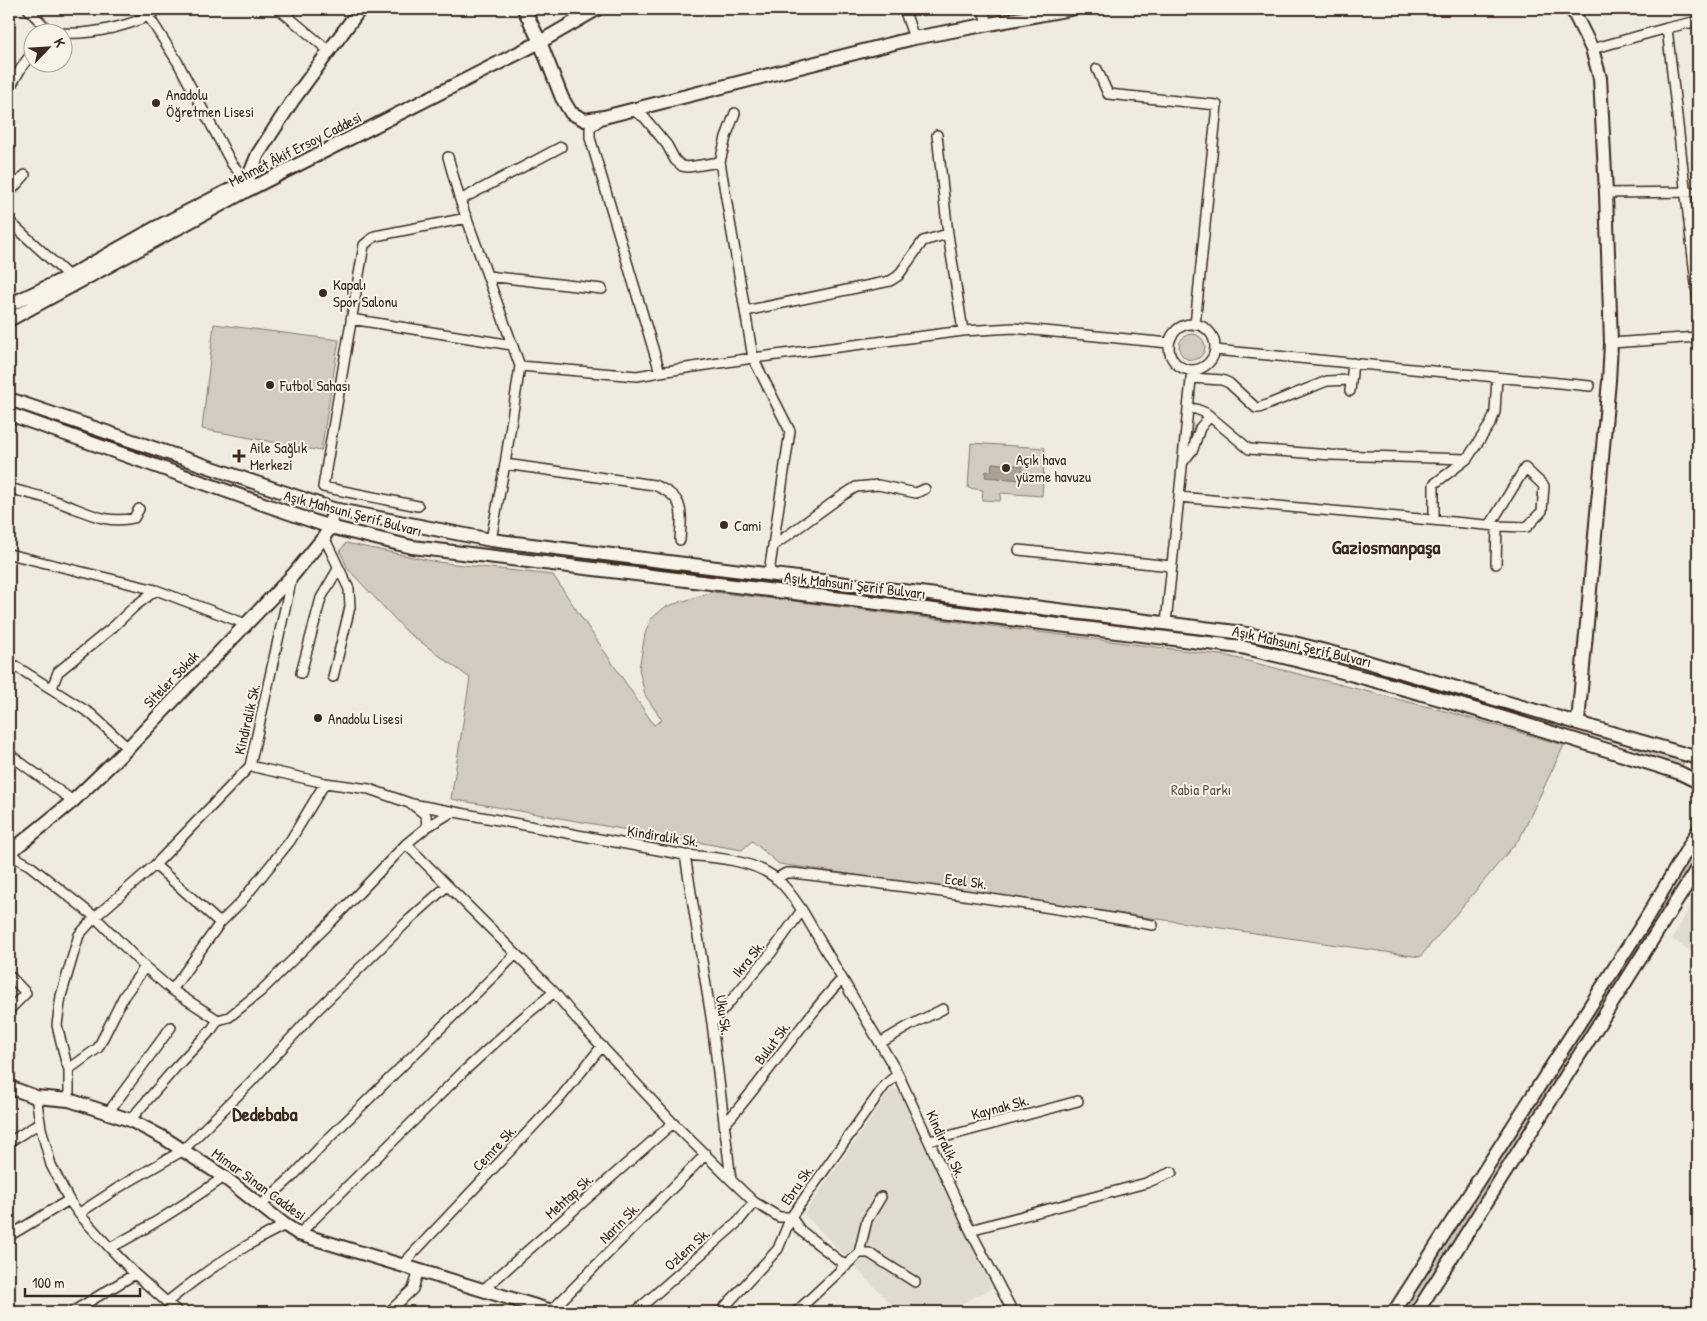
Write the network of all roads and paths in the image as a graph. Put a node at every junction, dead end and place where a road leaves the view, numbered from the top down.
1 (28, 9) edge
2 (159, 9) edge
3 (279, 9) edge
4 (360, 9) edge
5 (524, 9) edge
6 (582, 9) edge
7 (597, 9) edge
8 (904, 9) edge
9 (982, 9) edge
10 (1071, 9) edge
11 (1572, 9) edge
12 (146, 12) edge
13 (1017, 14) edge
14 (1698, 21) edge
15 (40, 22) edge
16 (988, 24) junction
17 (1667, 28) junction
18 (72, 34) edge
19 (538, 38) junction
20 (914, 38) junction
21 (1592, 49) junction
22 (329, 50) junction
23 (22, 65) edge
24 (1097, 69) dead end
25 (9, 88) edge
26 (632, 110) junction
27 (736, 113) dead end
28 (604, 117) junction
29 (937, 135) dead end
30 (561, 147) dead end
31 (448, 156) dead end
32 (720, 162) junction
33 (25, 175) dead end
34 (247, 181) junction
35 (1698, 192) edge
36 (9, 193) edge
37 (1606, 193) junction
38 (1687, 193) junction
39 (460, 200) junction
40 (467, 218) junction
41 (9, 221) edge
42 (948, 234) junction
43 (488, 276) junction
44 (73, 280) junction
45 (602, 289) dead end
46 (1698, 302) edge
47 (9, 305) edge
48 (745, 311) junction
49 (351, 319) junction
50 (9, 320) edge
51 (1195, 325) junction
52 (963, 331) junction
53 (1698, 337) edge
54 (1169, 343) junction
55 (1611, 343) junction
56 (512, 345) junction
57 (1215, 350) junction
58 (753, 358) junction
59 (1352, 363) junction
60 (520, 366) junction
61 (660, 372) junction
62 (1191, 374) junction
63 (1497, 377) junction
64 (1351, 380) junction
65 (1590, 386) dead end
66 (1350, 391) dead end
67 (9, 399) edge
68 (1188, 408) junction
69 (9, 414) edge
70 (1210, 416) junction
71 (1467, 459) junction
72 (1183, 462) junction
73 (505, 464) junction
74 (9, 488) edge
75 (925, 489) dead end
76 (1179, 497) junction
77 (418, 506) dead end
78 (139, 509) dead end
79 (333, 509) junction
80 (1434, 520) junction
81 (1494, 525) junction
82 (327, 532) junction
83 (491, 540) junction
84 (680, 540) dead end
85 (773, 546) junction
86 (1019, 550) dead end
87 (9, 554) edge
88 (1496, 564) dead end
89 (1171, 566) junction
90 (338, 569) junction
91 (769, 573) junction
92 (293, 575) junction
93 (156, 590) junction
94 (1166, 623) junction
95 (246, 624) junction
96 (9, 662) edge
97 (301, 673) dead end
98 (333, 677) dead end
99 (52, 688) junction
100 (1578, 722) junction
101 (128, 748) junction
102 (9, 754) edge
103 (1698, 758) edge
104 (250, 766) junction
105 (1698, 782) edge
106 (325, 783) junction
107 (74, 801) junction
108 (412, 804) junction
109 (452, 812) junction
110 (427, 827) junction
111 (1698, 832) edge
112 (406, 844) junction
113 (9, 853) edge
114 (685, 855) junction
115 (155, 865) junction
116 (1698, 867) edge
117 (776, 879) junction
118 (447, 886) junction
119 (802, 910) junction
120 (95, 917) junction
121 (220, 923) junction
122 (1153, 925) dead end
123 (515, 955) junction
124 (145, 967) junction
125 (9, 975) edge
126 (842, 979) junction
127 (172, 990) junction
128 (554, 992) junction
129 (943, 1008) dead end
130 (9, 1010) edge
131 (218, 1020) junction
132 (712, 1023) junction
133 (171, 1027) dead end
134 (880, 1043) junction
135 (602, 1046) junction
136 (69, 1069) junction
137 (898, 1074) junction
138 (9, 1087) edge
139 (36, 1097) junction
140 (69, 1100) junction
141 (1078, 1101) dead end
142 (107, 1114) junction
143 (130, 1120) junction
144 (40, 1122) junction
145 (673, 1123) junction
146 (725, 1124) junction
147 (930, 1141) junction
148 (9, 1142) edge
149 (182, 1151) junction
150 (706, 1154) junction
151 (1172, 1172) dead end
152 (224, 1177) junction
153 (731, 1180) junction
154 (881, 1197) dead end
155 (69, 1200) junction
156 (754, 1202) junction
157 (260, 1206) junction
158 (80, 1216) junction
159 (791, 1218) junction
160 (285, 1225) junction
161 (970, 1230) junction
162 (299, 1234) junction
163 (9, 1236) edge
164 (110, 1248) junction
165 (859, 1253) junction
166 (402, 1265) junction
167 (846, 1266) junction
168 (418, 1270) junction
169 (135, 1274) junction
170 (915, 1282) dead end
171 (484, 1290) junction
172 (167, 1302) junction
173 (531, 1309) edge
174 (72, 1312) edge
175 (178, 1312) edge
176 (389, 1312) edge
177 (553, 1312) edge
178 (635, 1312) edge
179 (720, 1312) edge
180 (796, 1312) edge
181 (1013, 1312) edge
182 (1394, 1312) edge
183 (1417, 1312) edge

1 - 15 street
2 - 12 street
3 - 22 street
4 - 22 main road
5 - 19 main road
6 - 19 main road, Mehmet Âkif Ersoy Caddesi
7 - 19 main road, Mehmet Âkif Ersoy Caddesi
8 - 20 street
9 - 16 street
10 - 13 main road
11 - 21 main road
12 - 18 street
12 - 34 street
13 - 16 main road
14 - 17 street
16 - 20 main road
17 - 21 street
17 - 38 street
19 - 28 main road
19 - 34 main road, Mehmet Âkif Ersoy Caddesi
19 - 44 main road, Mehmet Âkif Ersoy Caddesi
20 - 26 main road
21 - 37 main road
22 - 34 main road
23 - 25 street
24 - 51 street
26 - 28 main road
26 - 32 street
27 - 32 street
28 - 61 street
29 - 42 street
30 - 39 street
31 - 39 street
32 - 48 street
33 - 36 street
34 - 44 main road, Mehmet Âkif Ersoy Caddesi
35 - 38 street
37 - 38 street
37 - 55 main road
38 - 46 street
39 - 40 street
40 - 43 street
40 - 49 street
41 - 44 street
42 - 48 street
42 - 52 street
43 - 45 street
43 - 56 street
44 - 47 main road, Mehmet Âkif Ersoy Caddesi
44 - 50 main road, Mehmet Âkif Ersoy Caddesi
48 - 58 street
49 - 56 street
49 - 77 street
51 - 54 street
51 - 57 street
52 - 54 street
52 - 58 street
53 - 55 street
54 - 62 street
55 - 100 main road
56 - 60 street
57 - 59 street
57 - 62 street
58 - 61 street
58 - 85 street
59 - 63 street
59 - 64 street
60 - 61 street
60 - 73 street
62 - 64 street
62 - 68 street
63 - 65 street
63 - 71 street
64 - 66 street
67 - 79 main road, Aşık Mahsuni Şerif Bulvarı
68 - 70 street
68 - 72 street
69 - 82 main road, Aşık Mahsuni Şerif Bulvarı
70 - 71 street
70 - 72 street
71 - 80 street
72 - 76 street
73 - 83 street
73 - 84 street
74 - 78 street
75 - 85 street
76 - 80 street
76 - 89 street
79 - 82 main road, Siteler Sokak
79 - 83 main road, Aşık Mahsuni Şerif Bulvarı
80 - 81 street
81 - 81 street
81 - 88 street
82 - 90 street
82 - 92 main road, Siteler Sokak
82 - 105 main road, Aşık Mahsuni Şerif Bulvarı
83 - 91 main road, Aşık Mahsuni Şerif Bulvarı
85 - 91 street
86 - 89 street
87 - 93 street
89 - 94 street
90 - 97 street
90 - 98 street
91 - 94 main road, Aşık Mahsuni Şerif Bulvarı
92 - 95 main road, Siteler Sokak
92 - 104 street, Kindiralik Sk.
93 - 95 street
93 - 99 street
94 - 100 main road, Aşık Mahsuni Şerif Bulvarı
95 - 101 main road, Siteler Sokak
96 - 99 street
99 - 101 street
100 - 103 main road, Aşık Mahsuni Şerif Bulvarı
101 - 107 main road, Siteler Sokak
102 - 107 street
104 - 106 street, Kindiralik Sk.
104 - 115 street
106 - 108 street, Kindiralik Sk.
106 - 121 street
107 - 113 main road, Siteler Sokak
108 - 109 street, Kindiralik Sk.
108 - 110 street
109 - 110 street
109 - 114 street, Kindiralik Sk.
110 - 112 street
111 - 182 main road
112 - 118 street
112 - 131 street
113 - 120 street
114 - 117 street, Kindiralik Sk.
114 - 132 street, Uku Sk.
115 - 120 street
115 - 121 street
116 - 183 main road
117 - 119 street, Kindiralik Sk.
117 - 122 street, Ecel Sk.
118 - 123 street
118 - 149 street
119 - 126 street, Kindiralik Sk.
119 - 132 street, Ikra Sk.
120 - 124 street
120 - 136 street
121 - 127 street
123 - 128 street
123 - 157 street
124 - 127 street
124 - 136 street
125 - 130 street
126 - 134 street, Kindiralik Sk.
126 - 146 street, Bulut Sk.
127 - 131 street
128 - 135 street
128 - 162 street
129 - 134 street
131 - 143 street
132 - 146 street, Uku Sk.
133 - 142 street
134 - 137 street, Kindiralik Sk.
135 - 145 street
135 - 166 street, Cemre Sk.
136 - 140 street
137 - 147 street, Kindiralik Sk.
137 - 159 street, Ebru Sk.
138 - 139 main road, Mimar Sinan Caddesi
139 - 140 main road, Mimar Sinan Caddesi
139 - 144 street
140 - 142 main road, Mimar Sinan Caddesi
141 - 147 street, Kaynak Sk.
142 - 143 main road, Mimar Sinan Caddesi
143 - 149 main road, Mimar Sinan Caddesi
144 - 148 street
144 - 155 street
145 - 150 street
145 - 171 street, Mehtap Sk.
146 - 153 street, Uku Sk.
147 - 161 street, Kindiralik Sk.
149 - 152 main road, Mimar Sinan Caddesi
149 - 158 street
150 - 153 street
150 - 177 street, Narin Sk.
151 - 161 street
152 - 157 main road, Mimar Sinan Caddesi
152 - 164 street
153 - 156 street
154 - 165 street
155 - 158 street
155 - 163 street
156 - 159 street
156 - 178 street, Ozlem Sk.
157 - 160 main road, Mimar Sinan Caddesi
158 - 164 street
159 - 167 street
159 - 179 street, Ebru Sk.
160 - 162 main road, Mimar Sinan Caddesi
160 - 172 street
161 - 181 street, Kindiralik Sk.
162 - 166 main road, Mimar Sinan Caddesi
164 - 169 street
165 - 167 street
165 - 170 street
166 - 168 main road, Mimar Sinan Caddesi
167 - 180 street
168 - 171 main road, Mimar Sinan Caddesi
168 - 176 street
169 - 172 street
169 - 174 street
171 - 173 main road, Mimar Sinan Caddesi
172 - 175 street
173 - 177 main road, Mimar Sinan Caddesi

